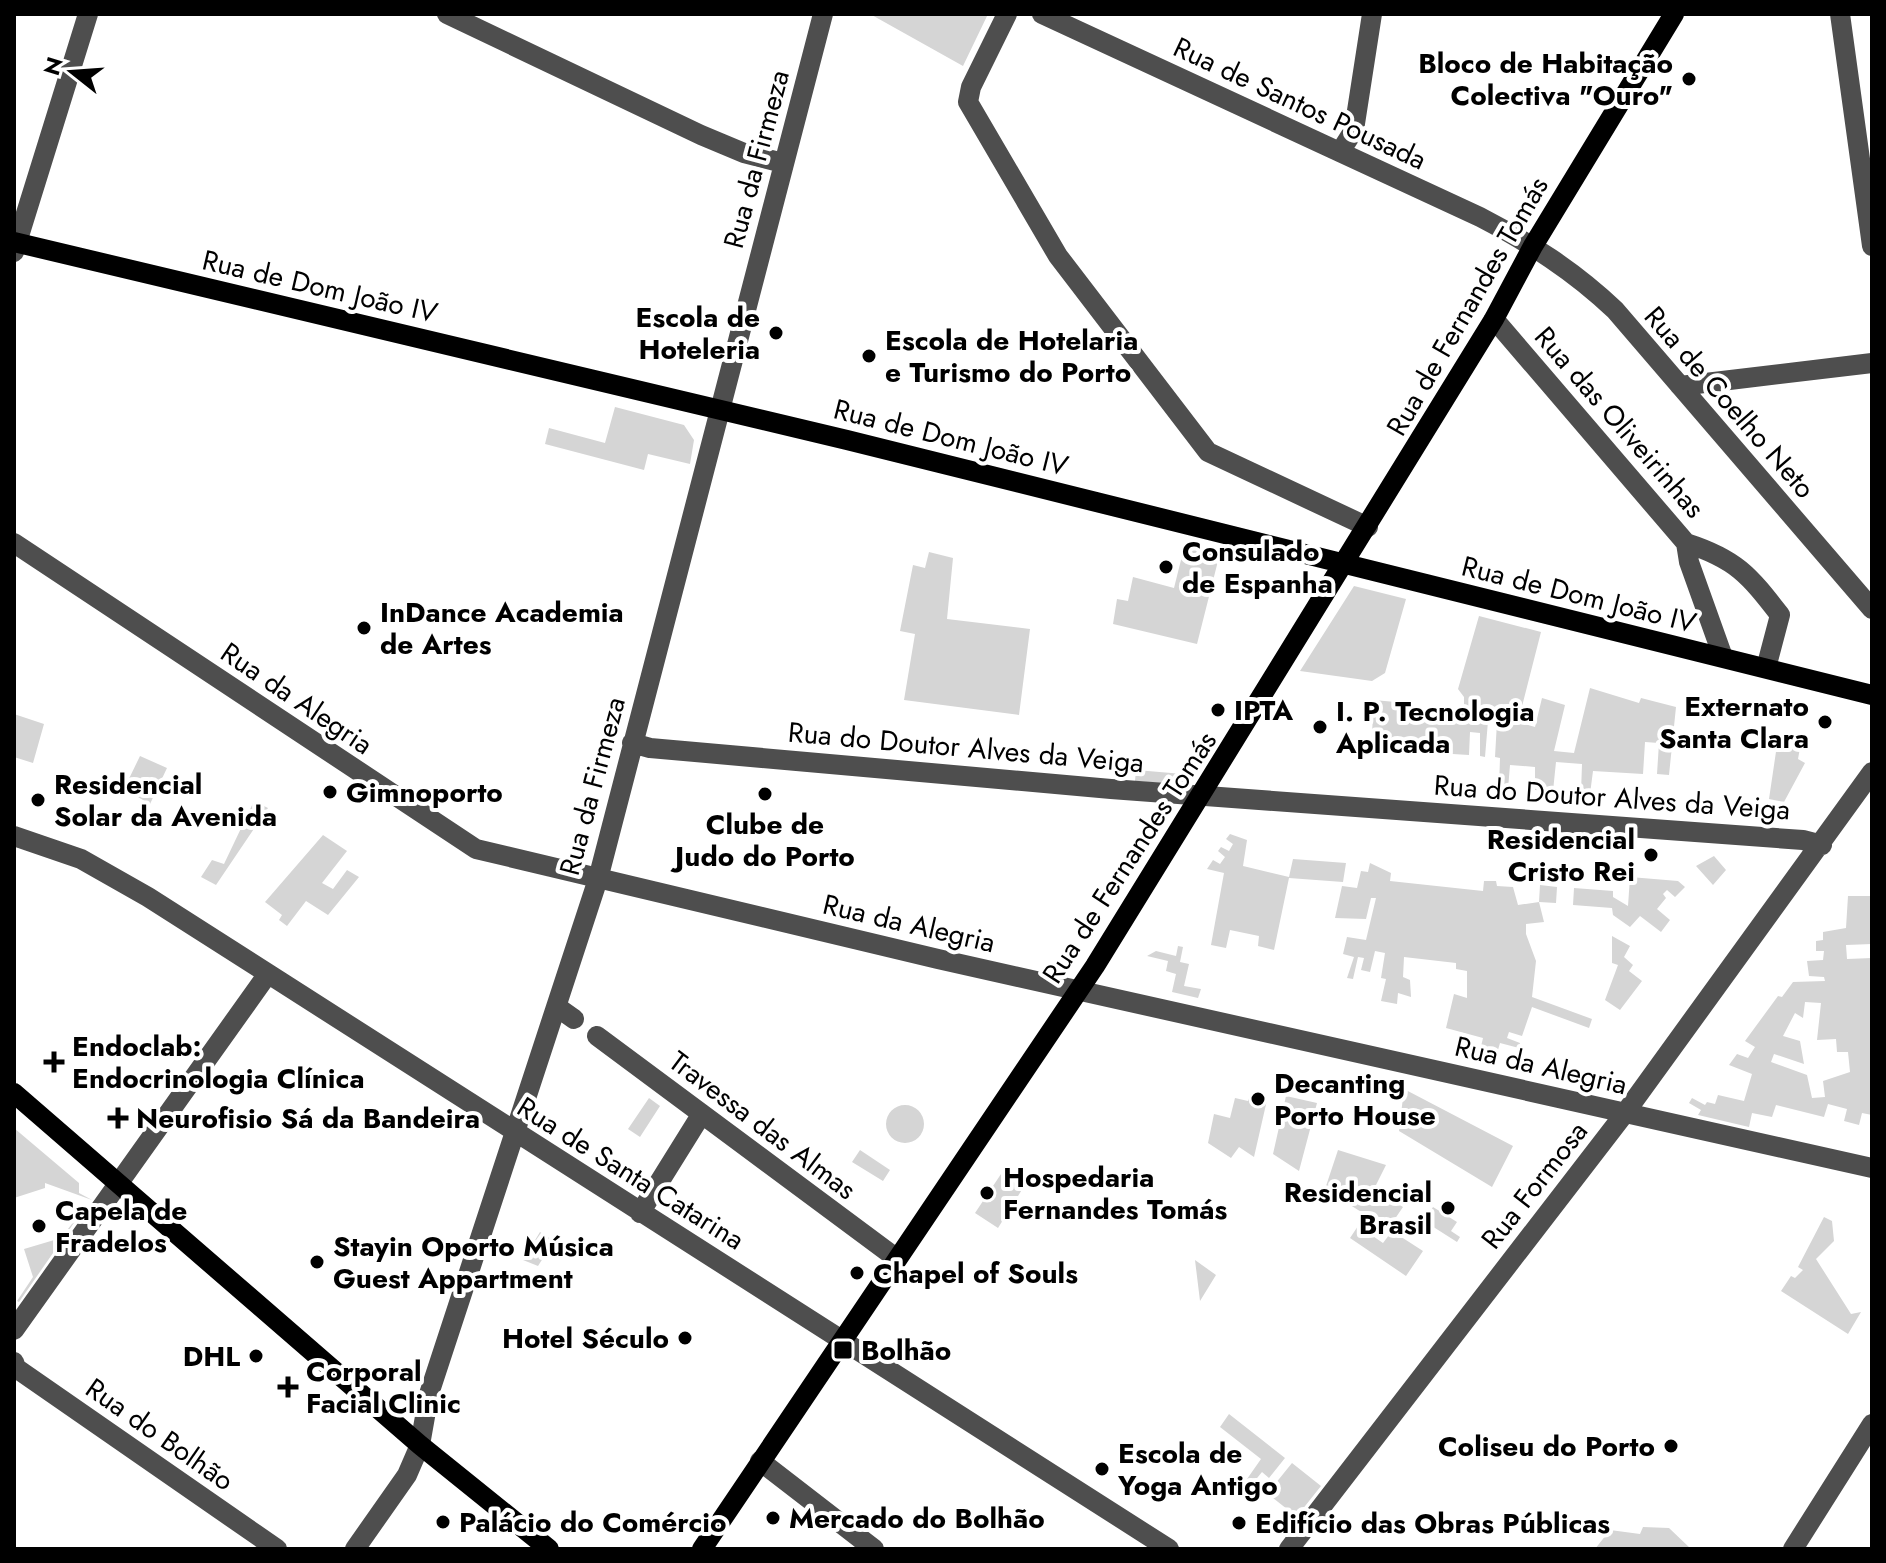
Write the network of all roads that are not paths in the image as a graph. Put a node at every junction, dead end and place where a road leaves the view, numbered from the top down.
1 (88, 14) edge
2 (447, 14) edge
3 (823, 14) edge
4 (1007, 14) edge
5 (1042, 14) edge
6 (1372, 14) edge
7 (1674, 14) edge
8 (1840, 14) edge
9 (1340, 152) junction
10 (783, 163) junction
11 (1871, 237) edge
12 (15, 245) edge
13 (1533, 246) junction
14 (1494, 319) junction
15 (1872, 363) edge
16 (1680, 386) junction
17 (720, 410) junction
18 (1368, 527) junction
19 (14, 543) edge
20 (1686, 543) junction
21 (1346, 564) junction
22 (1872, 609) edge
23 (1723, 657) junction
24 (1766, 668) junction
25 (1872, 695) edge
26 (632, 743) junction
27 (1872, 772) edge
28 (1204, 794) junction
29 (14, 836) edge
30 (1822, 845) junction
31 (598, 879) junction
32 (267, 975) junction
33 (1078, 991) junction
34 (597, 1036) dead end
35 (14, 1093) edge
36 (1625, 1113) junction
37 (701, 1115) junction
38 (516, 1134) junction
39 (1872, 1168) edge
40 (119, 1182) junction
41 (640, 1213) junction
42 (896, 1258) junction
43 (14, 1330) edge
44 (843, 1339) junction
45 (14, 1362) edge
46 (1872, 1424) edge
47 (420, 1445) junction
48 (760, 1461) junction
49 (277, 1549) edge
50 (355, 1549) edge
51 (549, 1549) edge
52 (702, 1549) edge
53 (874, 1549) edge
54 (1169, 1549) edge
55 (1289, 1549) edge
56 (1793, 1549) edge

1 - 12 street
2 - 10 street
3 - 10 street, Rua da Firmeza
4 - 18 street
5 - 9 street, Rua de Santos Pousada
6 - 9 street
7 - 13 main road, Rua de Fernandes Tomás
8 - 11 street
9 - 13 street, Rua de Santos Pousada
10 - 17 street, Rua da Firmeza
12 - 17 main road, Rua de Dom João IV
13 - 14 main road, Rua de Fernandes Tomás
13 - 16 street, Rua de Coelho Neto
14 - 18 main road, Rua de Fernandes Tomás
14 - 20 street, Rua das Oliveirinhas
15 - 16 street
16 - 22 street, Rua de Coelho Neto
17 - 21 main road, Rua de Dom João IV
17 - 26 street, Rua da Firmeza
18 - 21 main road, Rua de Fernandes Tomás
19 - 31 street, Rua da Alegria
20 - 23 street, Rua das Oliveirinhas
20 - 24 street
21 - 23 main road, Rua de Dom João IV
21 - 28 main road, Rua de Fernandes Tomás
23 - 24 main road, Rua de Dom João IV
24 - 25 main road, Rua de Dom João IV
26 - 28 street, Rua do Doutor Alves da Veiga
26 - 31 street, Rua da Firmeza
27 - 30 street, Rua Formosa
28 - 30 street, Rua do Doutor Alves da Veiga
28 - 33 main road, Rua de Fernandes Tomás
29 - 32 street, Rua de Santa Catarina
30 - 36 street, Rua Formosa
31 - 33 street, Rua da Alegria
31 - 38 street, Rua da Firmeza
32 - 38 street, Rua de Santa Catarina
32 - 40 street
33 - 36 street, Rua da Alegria
33 - 42 main road, Rua de Fernandes Tomás
34 - 37 street, Travessa das Almas
35 - 40 main road
36 - 39 street, Rua da Alegria
36 - 55 street, Rua Formosa
37 - 41 street
37 - 42 street, Travessa das Almas
38 - 41 street, Rua de Santa Catarina
38 - 47 street, Rua da Firmeza
40 - 43 street
40 - 47 main road
41 - 44 street, Rua de Santa Catarina
42 - 44 main road, Rua de Fernandes Tomás
44 - 48 main road, Rua de Fernandes Tomás
44 - 54 street, Rua de Santa Catarina
45 - 49 street, Rua do Bolhão
46 - 56 street
47 - 50 street, Rua da Firmeza
47 - 51 main road
48 - 52 main road, Rua de Fernandes Tomás
48 - 53 street

